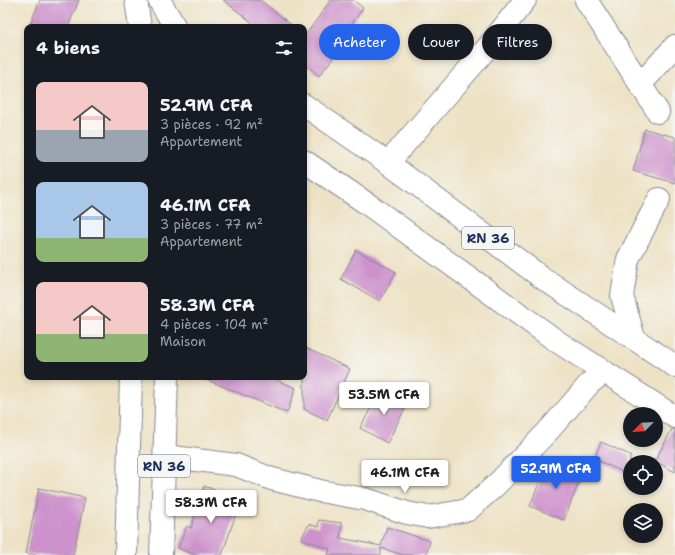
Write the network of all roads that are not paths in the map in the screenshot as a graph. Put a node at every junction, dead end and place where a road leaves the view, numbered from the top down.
1 (136, 0) edge
2 (158, 0) edge
3 (525, 0) edge
4 (586, 0) edge
5 (140, 24) edge
6 (173, 24) edge
7 (675, 46) edge
8 (640, 85) junction
9 (307, 107) edge
10 (658, 112) dead end
11 (307, 163) edge
12 (388, 163) junction
13 (659, 199) dead end
14 (634, 338) junction
15 (675, 366) edge
16 (604, 372) junction
17 (131, 380) edge
18 (167, 380) edge
19 (675, 417) edge
20 (165, 456) junction
21 (126, 555) edge
22 (161, 555) edge

1 - 5 main road
2 - 6 main road
3 - 12 main road
4 - 8 main road
7 - 8 main road
8 - 10 main road
9 - 12 main road, RN 36
11 - 16 main road, RN 36
12 - 14 main road, RN 36
13 - 14 main road
14 - 15 main road, RN 36
16 - 19 main road, RN 36
16 - 20 main road
17 - 21 main road, RN 36
18 - 20 main road, RN 36
20 - 22 main road, RN 36

